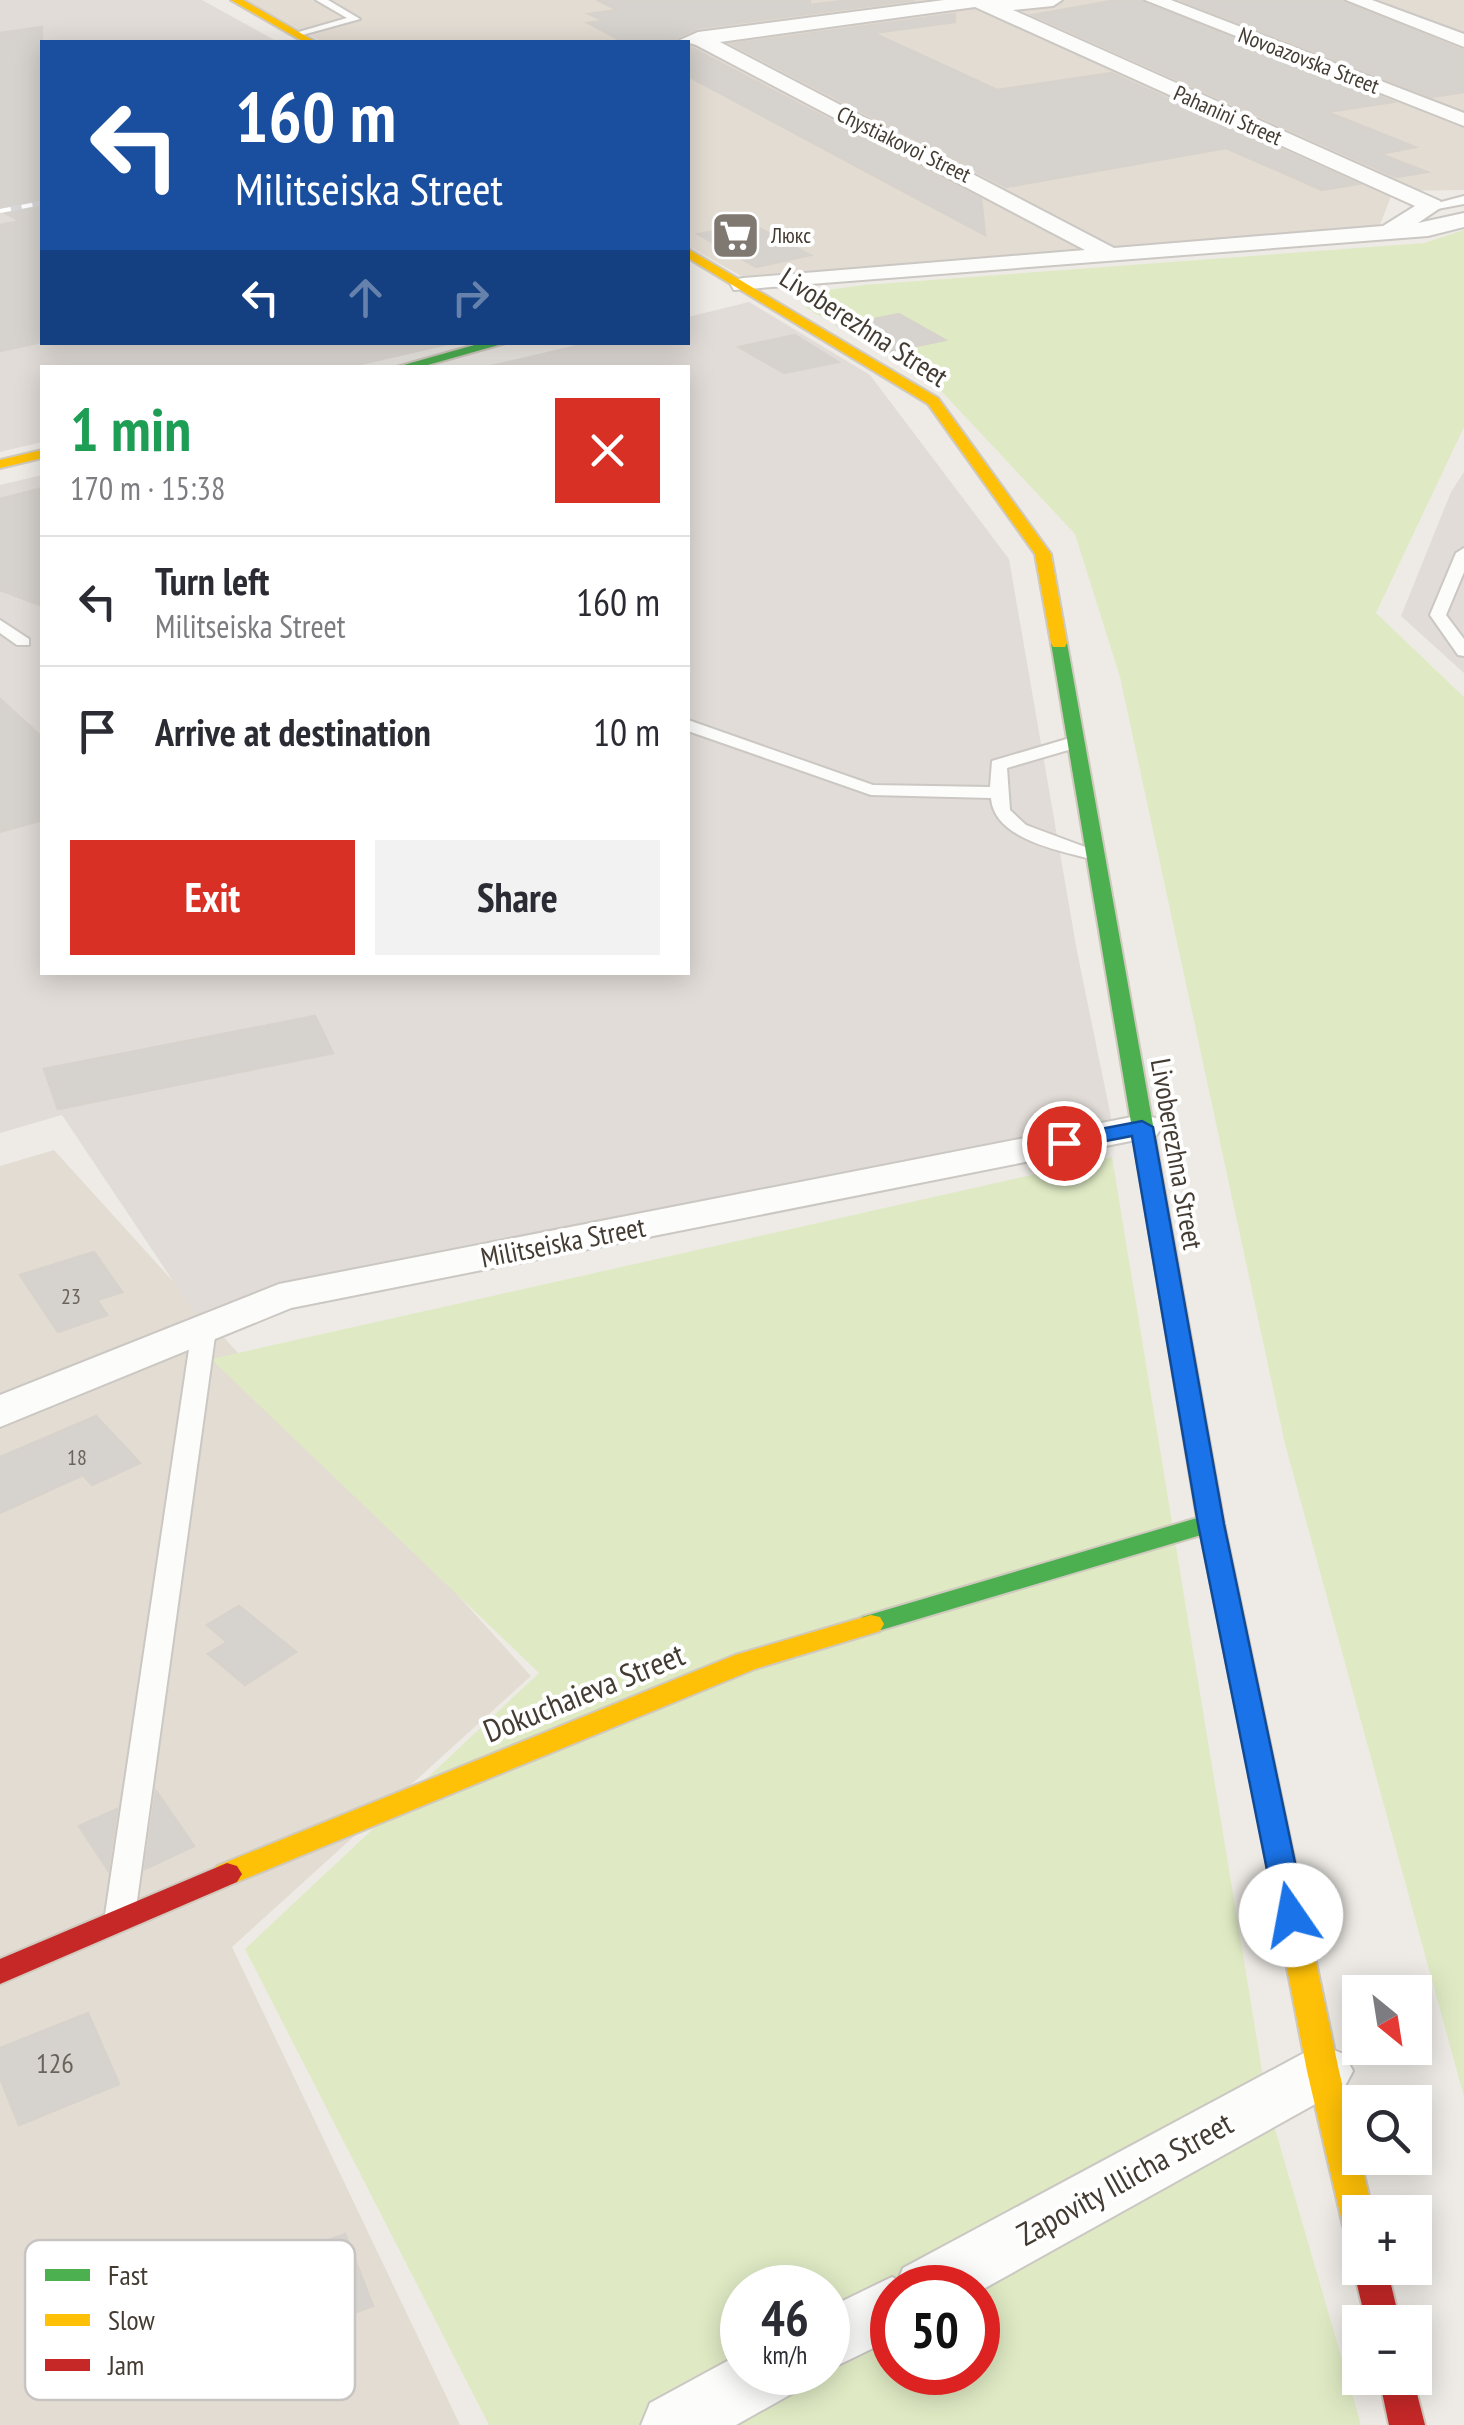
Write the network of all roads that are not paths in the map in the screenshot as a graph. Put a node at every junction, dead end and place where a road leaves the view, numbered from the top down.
1 (236, 0) edge
2 (321, 0) edge
3 (976, 0) edge
4 (1053, 0) edge
5 (1154, 0) edge
6 (1355, 0) edge
7 (698, 38) junction
8 (305, 39) edge
9 (684, 40) edge
10 (1464, 41) edge
11 (1464, 120) edge
12 (1464, 200) edge
13 (1432, 206) junction
14 (1464, 220) edge
15 (1384, 233) junction
16 (1108, 253) junction
17 (690, 254) edge
18 (743, 284) junction
19 (706, 294) dead end
20 (491, 345) edge
21 (411, 365) edge
22 (40, 454) edge
23 (0, 464) edge
24 (1464, 553) edge
25 (0, 626) edge
26 (23, 642) dead end
27 (1464, 651) edge
28 (690, 725) edge
29 (1076, 742) junction
30 (1000, 793) junction
31 (1095, 854) junction
32 (1142, 1127) junction
33 (204, 1330) junction
34 (0, 1412) edge
35 (1211, 1524) junction
36 (120, 1917) junction
37 (0, 1972) edge
38 (1323, 2072) junction
39 (1353, 2195) edge
40 (968, 2265) edge
41 (728, 2395) edge
42 (1400, 2395) edge
43 (674, 2425) edge
44 (1408, 2425) edge

1 - 8 main road
2 - 8 lane
3 - 4 street
3 - 7 street
3 - 13 street, Pahanini Street
5 - 11 street, Novoazovska Street
6 - 10 street
7 - 9 street
7 - 16 street, Chystiakovoi Street
12 - 13 lane
13 - 15 street
14 - 15 street
15 - 16 street
16 - 18 street
17 - 18 main road, Livoberezhna Street
18 - 19 main road
18 - 29 main road, Livoberezhna Street
20 - 21 main road
22 - 23 main road
24 - 27 lane
25 - 26 lane
28 - 30 lane
29 - 30 lane
29 - 31 main road, Livoberezhna Street
30 - 31 lane
31 - 32 main road, Livoberezhna Street
32 - 33 street, Militseiska Street
32 - 35 main road, Livoberezhna Street
33 - 34 street, Militseiska Street
33 - 36 lane
35 - 36 main road, Dokuchaieva Street
35 - 38 main road, Livoberezhna Street
36 - 37 main road, Dokuchaieva Street
38 - 39 main road, Livoberezhna Street
38 - 40 street, Zapovity Illicha Street
41 - 43 street
42 - 44 main road

